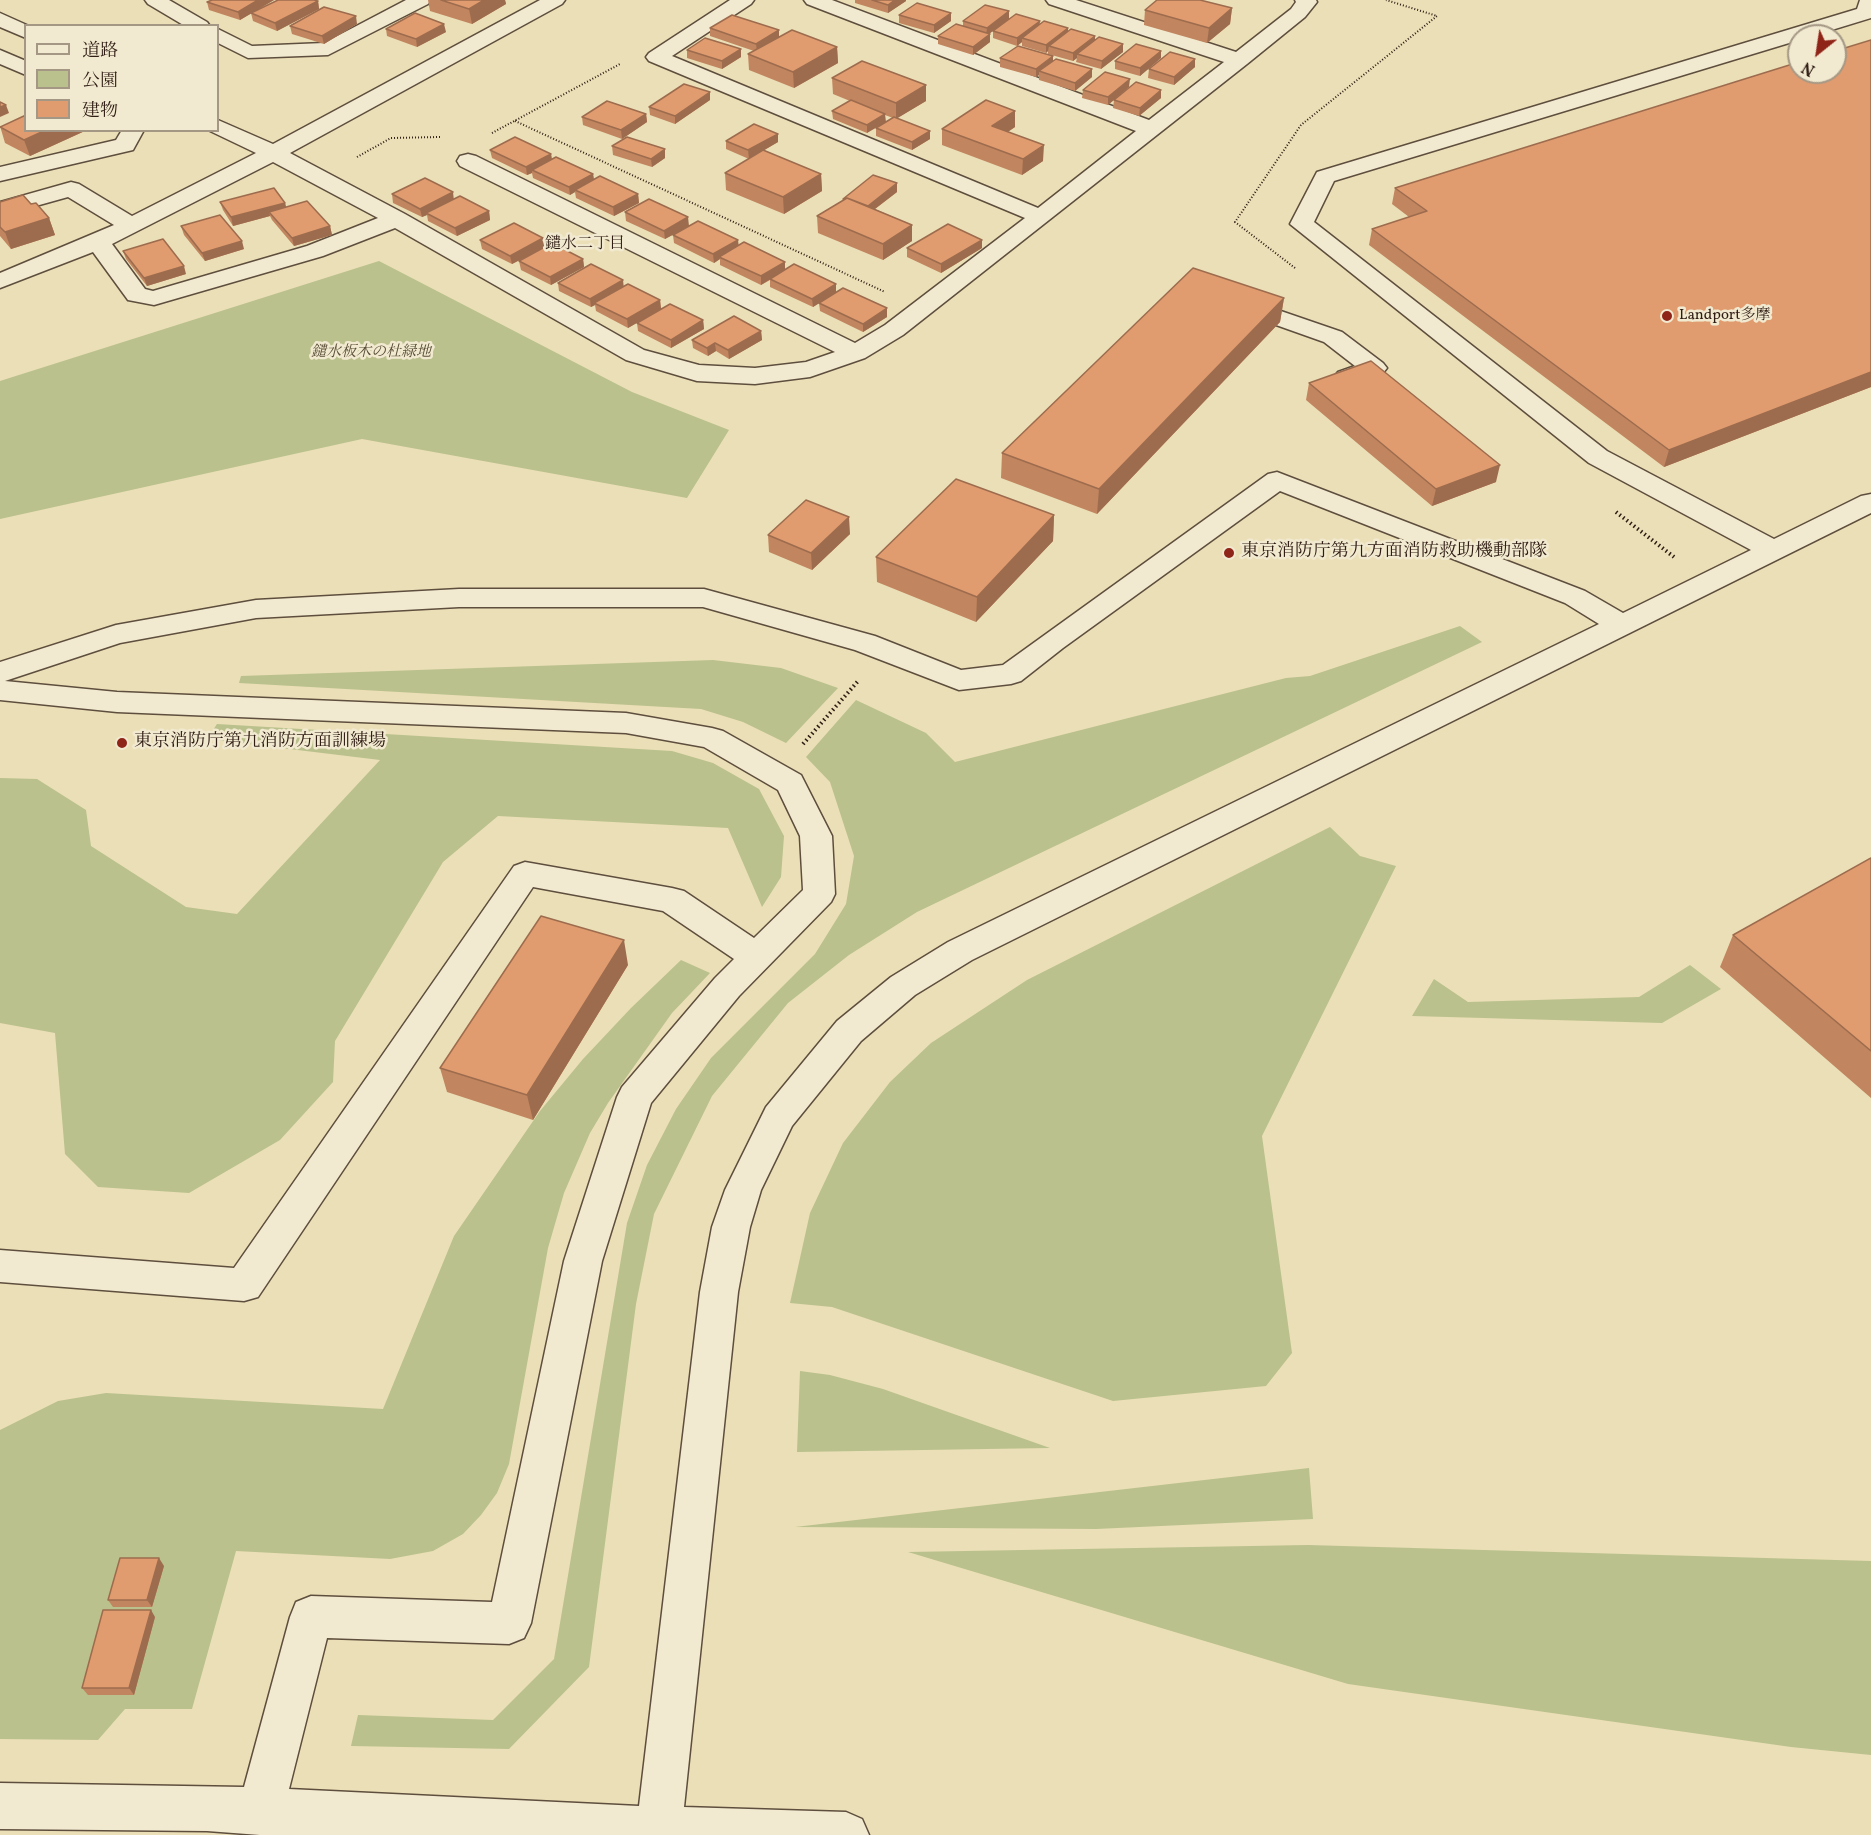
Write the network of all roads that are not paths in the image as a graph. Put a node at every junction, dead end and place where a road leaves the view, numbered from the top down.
1 (155, 0) edge
2 (421, 0) edge
3 (744, 0) edge
4 (814, 0) edge
5 (1056, 0) edge
6 (1305, 0) edge
7 (1870, 0) edge
8 (547, 1) edge
9 (0, 19) edge
10 (197, 24) edge
11 (24, 31) edge
12 (219, 36) edge
13 (0, 56) edge
14 (1240, 60) junction
15 (24, 68) edge
16 (219, 126) edge
17 (1152, 129) junction
18 (132, 132) edge
19 (274, 153) junction
20 (468, 161) dead end
21 (0, 174) edge
22 (0, 209) edge
23 (1041, 218) junction
24 (397, 219) junction
25 (132, 226) junction
26 (98, 242) junction
27 (0, 281) edge
28 (1214, 295) edge
29 (856, 353) junction
30 (1354, 383) edge
31 (1871, 502) edge
32 (1773, 550) junction
33 (1622, 625) junction
34 (0, 672) edge
35 (0, 690) edge
36 (757, 957) junction
37 (0, 1266) edge
38 (0, 1806) edge
39 (260, 1812) junction
40 (659, 1829) junction
41 (846, 1835) edge

1 - 10 street
2 - 12 street
3 - 23 street
4 - 17 street
5 - 14 street
6 - 14 street
7 - 32 street
8 - 19 street
9 - 11 street
13 - 15 street
14 - 17 street
16 - 19 street
17 - 23 street
18 - 21 street
19 - 24 street
19 - 25 street
20 - 29 street
22 - 25 street
23 - 29 street
24 - 26 street
24 - 29 street
25 - 26 street
26 - 27 street
28 - 30 street
31 - 32 street
32 - 33 street
33 - 34 street
33 - 40 street
35 - 36 street
36 - 37 street
36 - 39 street
38 - 39 street
39 - 40 street
40 - 41 street

